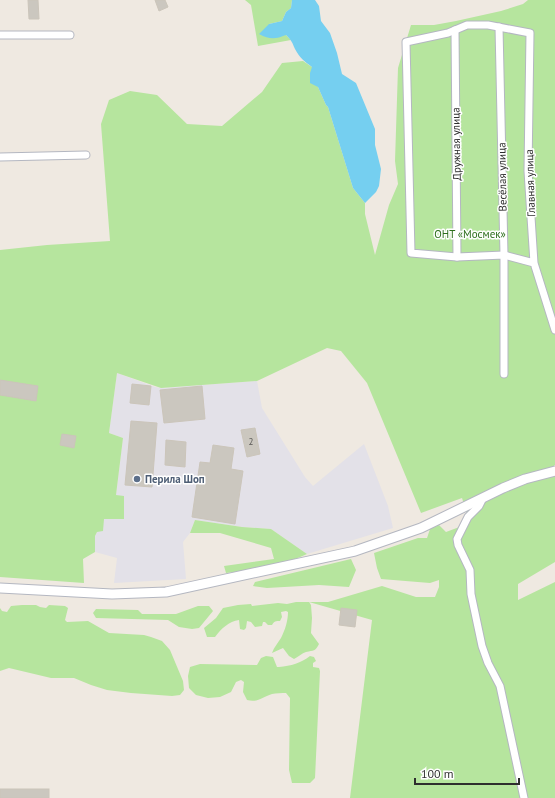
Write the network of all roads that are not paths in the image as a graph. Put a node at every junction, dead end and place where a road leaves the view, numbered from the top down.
1 (499, 27) junction
2 (455, 30) junction
3 (70, 34) dead end
4 (0, 35) edge
5 (86, 155) dead end
6 (0, 156) edge
7 (504, 255) junction
8 (458, 257) junction
9 (534, 264) junction
10 (555, 330) edge
11 (504, 374) dead end
12 (555, 471) edge
13 (483, 498) junction
14 (0, 588) edge
15 (524, 798) edge

1 - 2 street
1 - 7 street, Весёлая улица
1 - 9 street, Главная улица
2 - 8 street, Дружная улица
2 - 8 street
3 - 4 street
5 - 6 street
7 - 8 street
7 - 9 street
7 - 11 street, Весёлая улица
9 - 10 street, Главная улица
12 - 13 street
13 - 14 street
13 - 15 street

